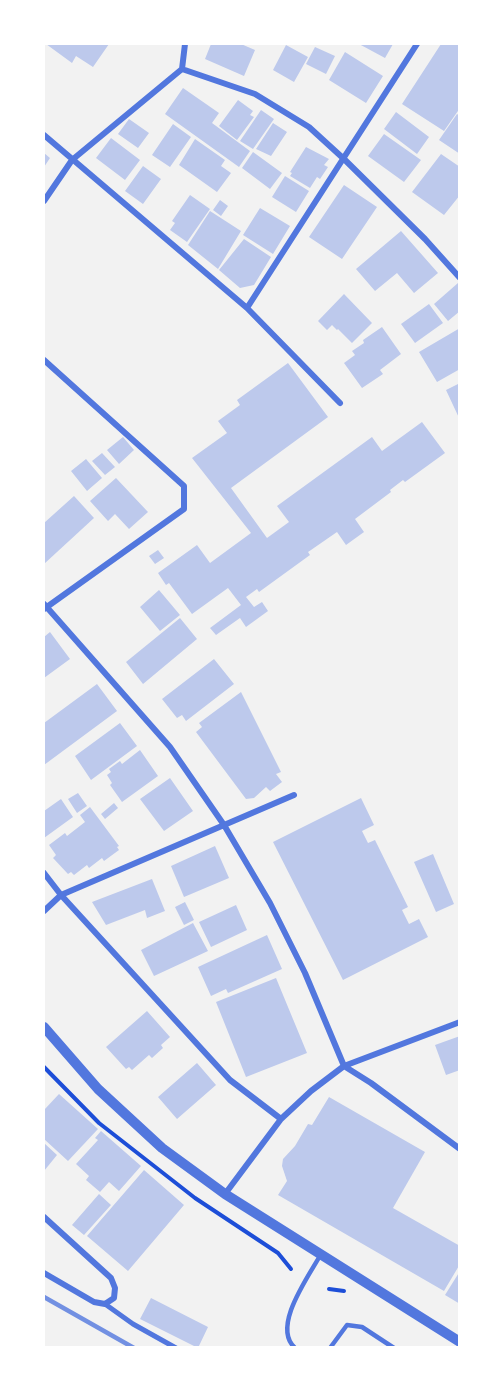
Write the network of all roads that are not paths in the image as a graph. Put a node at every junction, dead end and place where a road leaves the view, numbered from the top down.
1 (185, 44) edge
2 (417, 44) edge
3 (182, 69) junction
4 (44, 135) edge
5 (344, 159) junction
6 (72, 160) junction
7 (44, 201) edge
8 (459, 278) edge
9 (247, 308) junction
10 (44, 360) edge
11 (340, 403) dead end
12 (44, 607) edge
13 (294, 795) dead end
14 (224, 825) junction
15 (44, 873) edge
16 (61, 895) junction
17 (44, 911) edge
18 (459, 1022) edge
19 (44, 1027) edge
20 (344, 1065) junction
21 (281, 1119) junction
22 (459, 1149) edge
23 (225, 1194) junction
24 (44, 1216) edge
25 (321, 1254) junction
26 (44, 1273) edge
27 (105, 1305) junction
28 (459, 1342) edge
29 (176, 1347) edge
30 (295, 1347) edge
31 (330, 1347) edge
32 (394, 1347) edge

1 - 3 street
2 - 5 street
3 - 5 street
3 - 6 street
4 - 6 street
5 - 8 street
5 - 9 street
6 - 7 street
6 - 9 street
9 - 11 street
10 - 12 street
12 - 14 street
13 - 14 street
14 - 16 street
14 - 20 street
15 - 16 street
16 - 17 street
16 - 21 street
18 - 20 street
19 - 23 street
20 - 21 street
20 - 22 street
21 - 23 street
23 - 25 street
24 - 27 street
25 - 28 street
25 - 30 lane
26 - 27 street
27 - 29 street
31 - 32 lane

